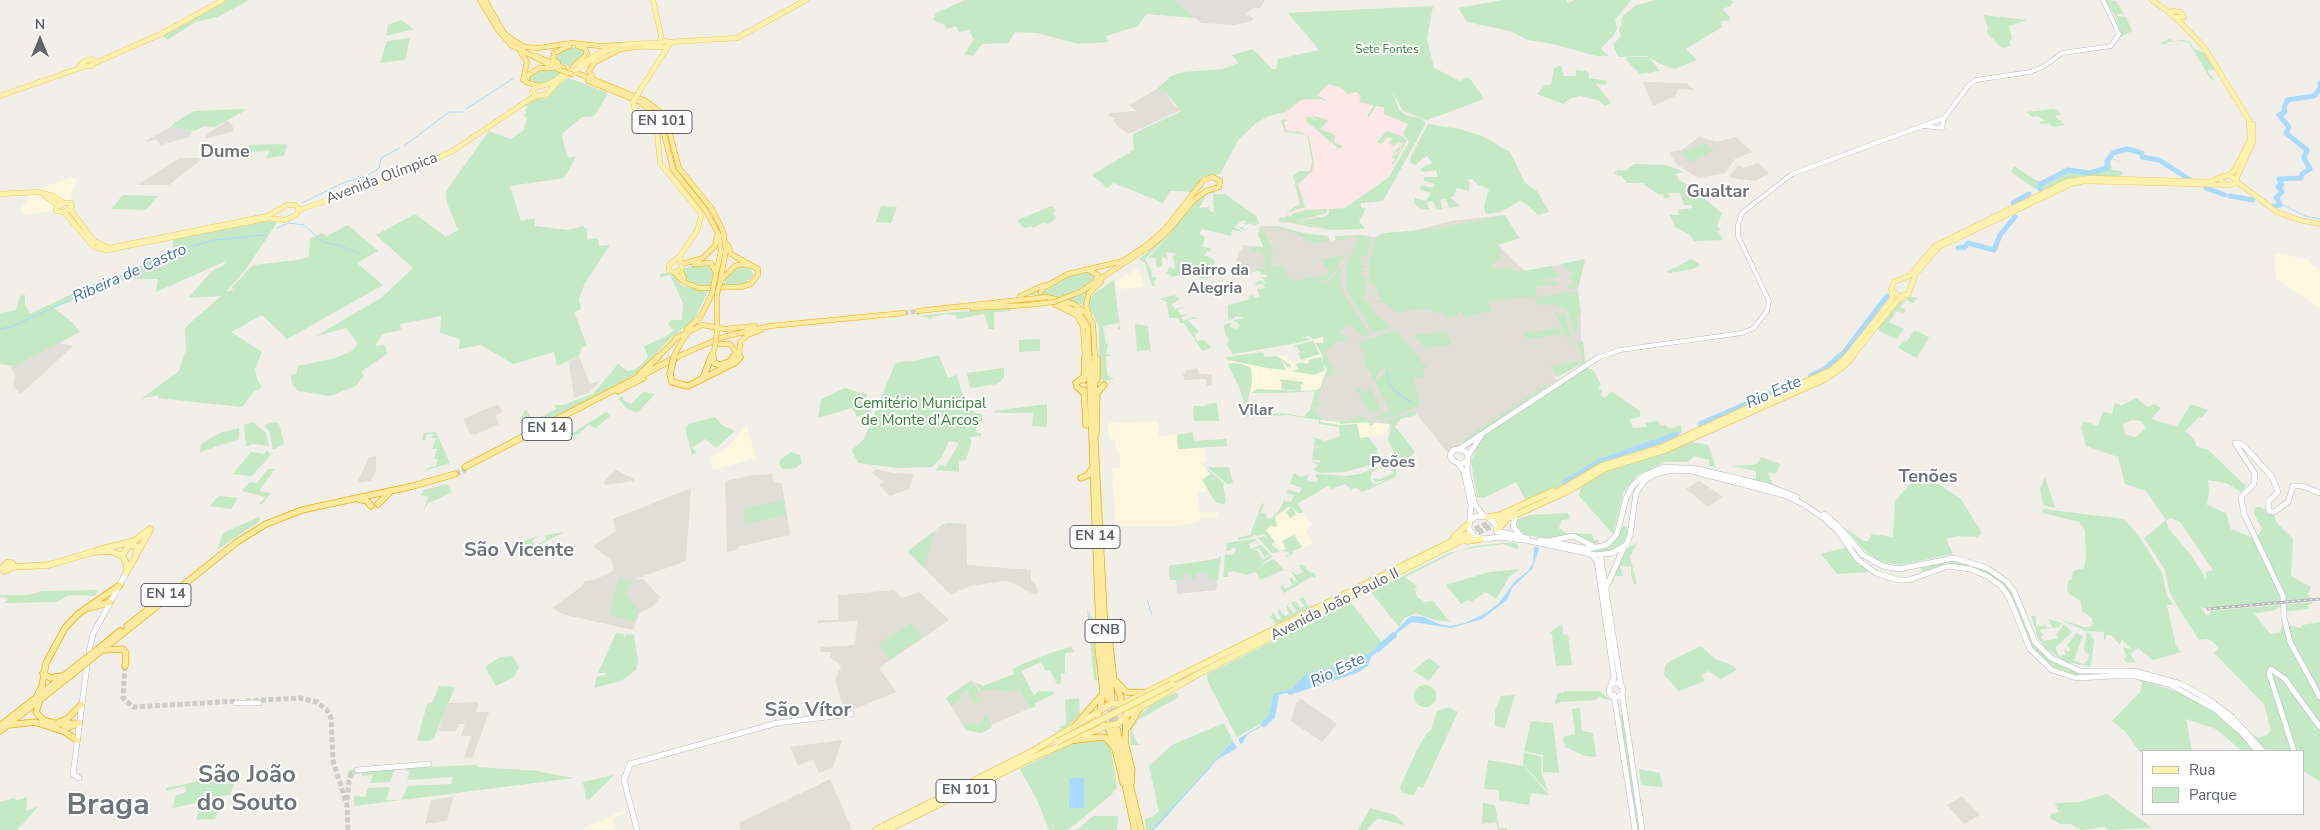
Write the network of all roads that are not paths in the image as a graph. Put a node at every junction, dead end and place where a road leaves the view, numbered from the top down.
1 (219, 0) edge
2 (223, 0) edge
3 (480, 0) edge
4 (485, 0) edge
5 (653, 0) edge
6 (806, 0) edge
7 (2103, 0) edge
8 (2153, 0) edge
9 (2172, 12) junction
10 (2175, 17) junction
11 (2182, 18) junction
12 (659, 26) junction
13 (514, 41) junction
14 (669, 44) junction
15 (621, 45) junction
16 (660, 45) junction
17 (642, 46) junction
18 (515, 48) junction
19 (663, 57) junction
20 (94, 61) junction
21 (572, 68) junction
22 (562, 69) junction
23 (575, 74) junction
24 (546, 85) junction
25 (538, 86) junction
26 (551, 88) junction
27 (616, 88) junction
28 (532, 91) junction
29 (0, 95) edge
30 (538, 96) junction
31 (1944, 118) junction
32 (1936, 121) junction
33 (1929, 123) junction
34 (1942, 124) junction
35 (1921, 126) junction
36 (1933, 128) junction
37 (2229, 175) junction
38 (2220, 179) junction
39 (1202, 184) junction
40 (2225, 184) junction
41 (2237, 184) junction
42 (1211, 190) junction
43 (0, 195) edge
44 (64, 203) junction
45 (58, 206) junction
46 (298, 208) junction
47 (70, 209) junction
48 (64, 212) junction
49 (274, 215) junction
50 (713, 221) junction
51 (2320, 224) edge
52 (726, 240) junction
53 (1135, 255) junction
54 (1126, 261) junction
55 (680, 265) junction
56 (1081, 270) junction
57 (674, 272) junction
58 (717, 274) junction
59 (1899, 281) junction
60 (717, 283) junction
61 (1093, 284) junction
62 (1912, 288) junction
63 (1041, 292) dead end
64 (1892, 292) junction
65 (714, 294) junction
66 (1904, 296) junction
67 (1010, 300) junction
68 (1054, 304) dead end
69 (972, 308) junction
70 (1087, 309) junction
71 (1076, 314) junction
72 (701, 316) junction
73 (717, 319) junction
74 (800, 323) junction
75 (1090, 326) junction
76 (743, 327) junction
77 (692, 329) junction
78 (716, 330) junction
79 (761, 330) junction
80 (676, 338) junction
81 (714, 344) junction
82 (712, 354) junction
83 (636, 377) junction
84 (701, 380) junction
85 (1486, 431) junction
86 (1092, 440) junction
87 (1459, 449) junction
88 (1468, 458) junction
89 (1458, 463) junction
90 (1092, 467) junction
91 (1092, 484) junction
92 (1752, 484) junction
93 (1569, 488) junction
94 (402, 489) junction
95 (2320, 493) edge
96 (345, 498) junction
97 (378, 504) dead end
98 (371, 506) dead end
99 (1486, 517) junction
100 (1515, 518) junction
101 (1498, 521) tunnel mouth
102 (1469, 522) junction
103 (1619, 525) junction
104 (1631, 528) junction
105 (1497, 530) junction
106 (148, 532) junction
107 (1468, 535) tunnel mouth
108 (1523, 537) junction
109 (1491, 538) junction
110 (1481, 539) junction
111 (1547, 541) junction
112 (1626, 545) junction
113 (130, 546) junction
114 (1593, 546) dead end
115 (100, 549) junction
116 (137, 550) junction
117 (1856, 552) junction
118 (1591, 554) junction
119 (123, 556) junction
120 (79, 557) junction
121 (1601, 559) dead end
122 (1102, 563) junction
123 (1915, 565) junction
124 (2, 566) edge
125 (130, 566) junction
126 (1401, 569) junction
127 (126, 573) junction
128 (1922, 576) junction
129 (120, 585) junction
130 (1606, 590) junction
131 (110, 602) junction
132 (95, 606) junction
133 (105, 612) junction
134 (1099, 628) junction
135 (102, 647) junction
136 (89, 652) dead end
137 (87, 665) dead end
138 (125, 666) tunnel mouth
139 (1198, 671) junction
140 (1113, 672) junction
141 (43, 673) junction
142 (68, 675) junction
143 (1611, 684) junction
144 (1621, 686) junction
145 (1103, 691) junction
146 (1146, 693) junction
147 (1622, 694) junction
148 (1614, 695) junction
149 (45, 696) junction
150 (2320, 697) edge
151 (36, 698) junction
152 (236, 703) tunnel mouth
153 (259, 703) dead end
154 (1122, 703) junction
155 (81, 705) junction
156 (1140, 708) junction
157 (1099, 712) junction
158 (851, 714) dead end
159 (1126, 716) junction
160 (53, 723) junction
161 (79, 724) junction
162 (3, 726) edge
163 (2320, 727) edge
164 (1111, 728) junction
165 (1072, 729) junction
166 (61, 730) junction
167 (0, 732) edge
168 (1125, 735) junction
169 (76, 740) junction
170 (1068, 741) junction
171 (1114, 747) junction
172 (2256, 750) edge
173 (2262, 750) edge
174 (2294, 750) edge
175 (1034, 754) junction
176 (429, 764) dead end
177 (357, 770) dead end
178 (80, 778) dead end
179 (1128, 787) junction
180 (896, 823) junction
181 (1139, 829) edge
182 (637, 830) edge
183 (876, 830) edge
184 (888, 830) edge
185 (1635, 830) edge
186 (1642, 830) edge

1 - 20 main road
2 - 20 main road
3 - 18 highway, EN 101
4 - 13 highway, EN 101
5 - 12 main road
6 - 14 main road
7 - 31 main road
8 - 9 main road
9 - 10 main road
9 - 11 main road
10 - 11 main road
10 - 37 main road
11 - 41 main road
12 - 14 main road
12 - 16 main road
13 - 15 highway
13 - 22 highway, EN 101
14 - 16 main road
14 - 19 main road, EN 101
15 - 16 main road
15 - 21 main road
16 - 17 main road, Avenida Olímpica
16 - 19 main road
17 - 26 main road, Avenida Olímpica
17 - 27 highway
18 - 22 highway, EN 101
18 - 28 highway
19 - 55 main road, EN 101, bridge
20 - 29 main road
21 - 22 highway
21 - 24 main road
22 - 23 highway, EN 101, bridge
22 - 25 highway
23 - 27 highway, EN 101
23 - 50 highway, EN 101
24 - 25 main road, Avenida Olímpica
24 - 26 main road
25 - 28 main road, Avenida Olímpica
26 - 30 main road, Avenida Olímpica
27 - 52 highway, EN 101
28 - 30 main road
28 - 46 main road, Avenida Olímpica
30 - 46 main road, Avenida Olímpica
31 - 32 main road
31 - 34 main road
32 - 33 main road
32 - 34 main road
33 - 35 main road
33 - 36 main road
34 - 36 main road
35 - 36 main road
35 - 85 main road
37 - 38 main road
37 - 41 main road
38 - 40 main road
38 - 59 main road
39 - 42 highway
39 - 42 highway
39 - 53 highway
40 - 41 main road
40 - 62 main road
41 - 51 main road
42 - 53 highway
43 - 44 main road
43 - 45 main road
44 - 45 main road
44 - 47 main road
45 - 48 main road
46 - 49 main road, Avenida Olímpica
46 - 49 main road, Avenida Olímpica
47 - 48 main road
47 - 49 main road
48 - 49 main road
50 - 55 highway
50 - 58 highway, EN 101
52 - 57 highway
52 - 60 highway, EN 101
53 - 54 highway
54 - 56 highway
54 - 61 highway
54 - 67 highway
54 - 70 highway
55 - 57 main road
55 - 57 main road, EN 101
55 - 58 highway
55 - 60 highway
56 - 61 highway
56 - 63 highway
58 - 60 highway, EN 101
59 - 62 main road
59 - 64 main road
60 - 65 highway, EN 101, bridge
61 - 69 highway, bridge
62 - 66 main road
64 - 66 main road
64 - 93 main road
65 - 72 highway, EN 101
65 - 73 highway, EN 101
66 - 93 main road
67 - 69 highway
67 - 75 highway
68 - 71 highway
69 - 75 highway
70 - 75 highway
70 - 86 highway
71 - 75 highway
71 - 86 highway
72 - 77 highway, EN 101
72 - 80 highway
73 - 76 highway
73 - 78 highway
74 - 76 highway
74 - 79 highway, EN 14
74 - 83 highway, EN 14
75 - 86 highway, EN 14
76 - 78 highway
77 - 78 highway
77 - 80 highway
77 - 84 highway, EN 101, bridge
78 - 82 highway, bridge
79 - 81 highway, EN 14
79 - 84 highway, EN 101
80 - 83 highway
81 - 82 highway
81 - 83 highway, EN 14
82 - 84 highway
85 - 87 main road
85 - 88 main road
86 - 90 highway, EN 14
86 - 122 highway, EN 14
87 - 88 main road
87 - 89 main road
88 - 89 main road
88 - 99 main road
89 - 102 main road
90 - 91 highway, EN 14
90 - 91 highway
91 - 134 highway, EN 14
92 - 103 main road
92 - 104 main road
92 - 117 main road
93 - 99 main road
93 - 100 main road
93 - 101 main road
94 - 96 highway, EN 14
94 - 96 highway, EN 14
94 - 97 highway
95 - 150 main road
96 - 98 highway
96 - 135 highway, EN 14
99 - 102 main road
99 - 105 main road
100 - 105 main road
100 - 108 main road
102 - 110 main road
102 - 126 main road
103 - 104 main road
103 - 111 main road
104 - 112 main road
105 - 108 main road
105 - 109 main road
106 - 113 main road
106 - 115 main road
106 - 116 main road
106 - 125 main road
107 - 126 main road, Avenida João Paulo II
108 - 111 main road
109 - 110 main road
109 - 118 main road
110 - 126 main road
111 - 114 main road
112 - 118 main road
112 - 130 main road
113 - 115 main road
113 - 116 main road
113 - 119 main road
115 - 120 main road
116 - 119 main road
116 - 125 main road
117 - 123 main road
117 - 128 main road
118 - 143 main road
119 - 120 main road
119 - 127 main road
120 - 124 main road
121 - 130 main road
122 - 134 highway, CNB
122 - 140 highway, EN 14
123 - 128 main road
123 - 173 main road
125 - 127 main road
126 - 139 main road, Avenida João Paulo II
127 - 129 main road
128 - 172 main road
129 - 131 main road
129 - 132 highway
130 - 144 main road
131 - 132 highway
131 - 133 main road
132 - 133 highway
132 - 141 highway
133 - 136 main road
134 - 145 highway, EN 14
135 - 138 highway
135 - 142 highway, EN 14, bridge
137 - 155 main road
139 - 146 main road, Avenida João Paulo II
139 - 156 main road, Avenida João Paulo II
139 - 175 main road, Avenida João Paulo II, bridge
140 - 146 highway
140 - 154 highway, EN 14
141 - 142 highway
141 - 151 highway
142 - 149 highway, EN 14
142 - 151 highway, EN 14
143 - 144 main road
143 - 148 main road
144 - 147 main road
145 - 157 highway, EN 14
145 - 165 highway, EN 101
146 - 154 main road, Avenida João Paulo II
147 - 148 main road
147 - 186 main road
148 - 185 main road
149 - 160 highway
149 - 162 highway, EN 14
151 - 162 highway, EN 14
152 - 153 main road
154 - 157 main road
154 - 159 main road
155 - 160 highway
155 - 161 main road
156 - 159 main road, Avenida João Paulo II
156 - 168 highway
157 - 164 main road
157 - 165 main road, Avenida João Paulo II
158 - 182 main road
159 - 164 main road, EN 101
159 - 168 highway
160 - 161 highway
161 - 166 highway
161 - 169 main road
162 - 166 highway
162 - 167 highway, EN 14
163 - 174 main road
164 - 170 main road, Avenida João Paulo II / EN 101
164 - 171 highway
164 - 179 highway
165 - 175 main road, Avenida João Paulo II / EN 101
166 - 169 highway
168 - 179 highway
169 - 178 main road
170 - 171 highway
170 - 175 main road, Avenida João Paulo II / EN 101
171 - 179 highway
175 - 180 main road, Avenida João Paulo II / EN 101
176 - 177 main road
179 - 181 highway
180 - 183 main road, EN 101
180 - 184 main road, EN 101

